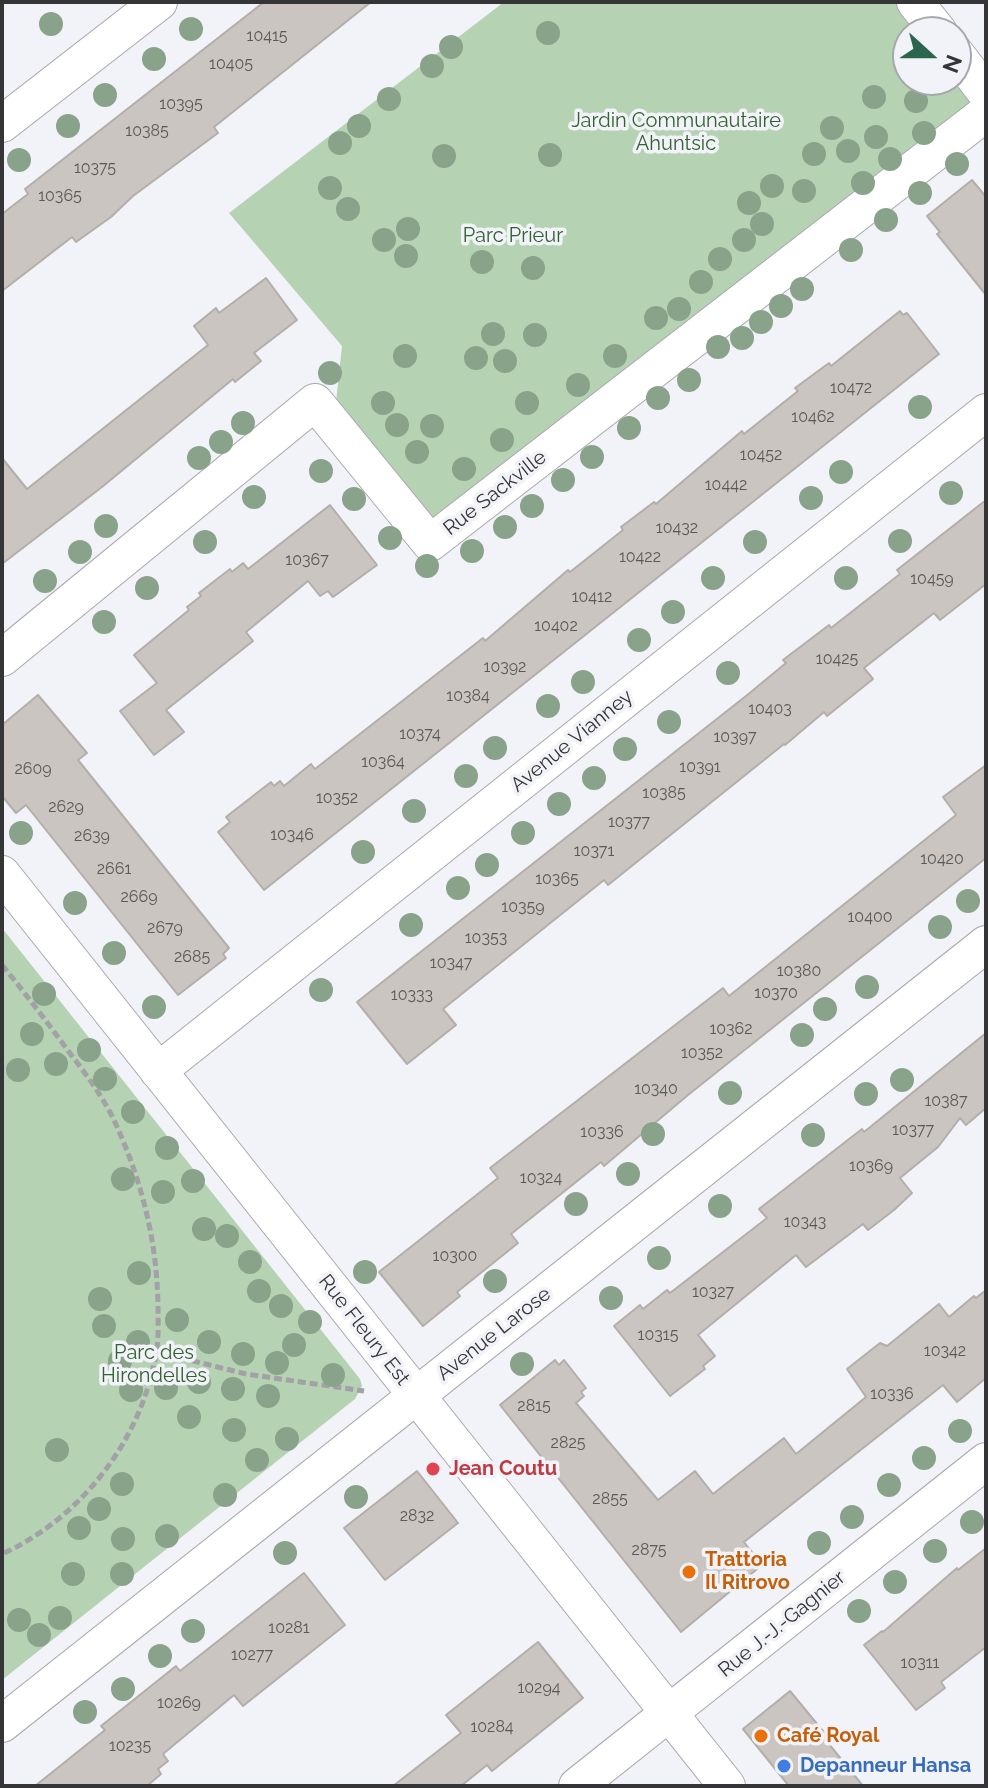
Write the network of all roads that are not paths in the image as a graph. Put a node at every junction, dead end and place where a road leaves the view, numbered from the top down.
1 (159, 2) edge
2 (972, 75) edge
3 (986, 93) edge
4 (986, 113) edge
5 (2, 124) edge
6 (986, 412) edge
7 (2, 658) edge
8 (2, 874) edge
9 (986, 944) edge
10 (158, 1071) junction
11 (416, 1396) junction
12 (986, 1461) edge
13 (671, 1713) junction
14 (2, 1724) edge
15 (577, 1786) edge
16 (727, 1786) edge

1 - 5 street
2 - 3 street
4 - 7 street, Rue Sackville
6 - 10 street, Avenue Vianney
8 - 10 street, Rue Fleury Est
9 - 11 street, Avenue Larose
10 - 11 street, Rue Fleury Est
11 - 13 street, Rue Fleury Est
11 - 14 street, Avenue Larose
12 - 13 street, Rue J.-J.-Gagnier
13 - 15 street, Rue J.-J.-Gagnier
13 - 16 street, Rue Fleury Est

